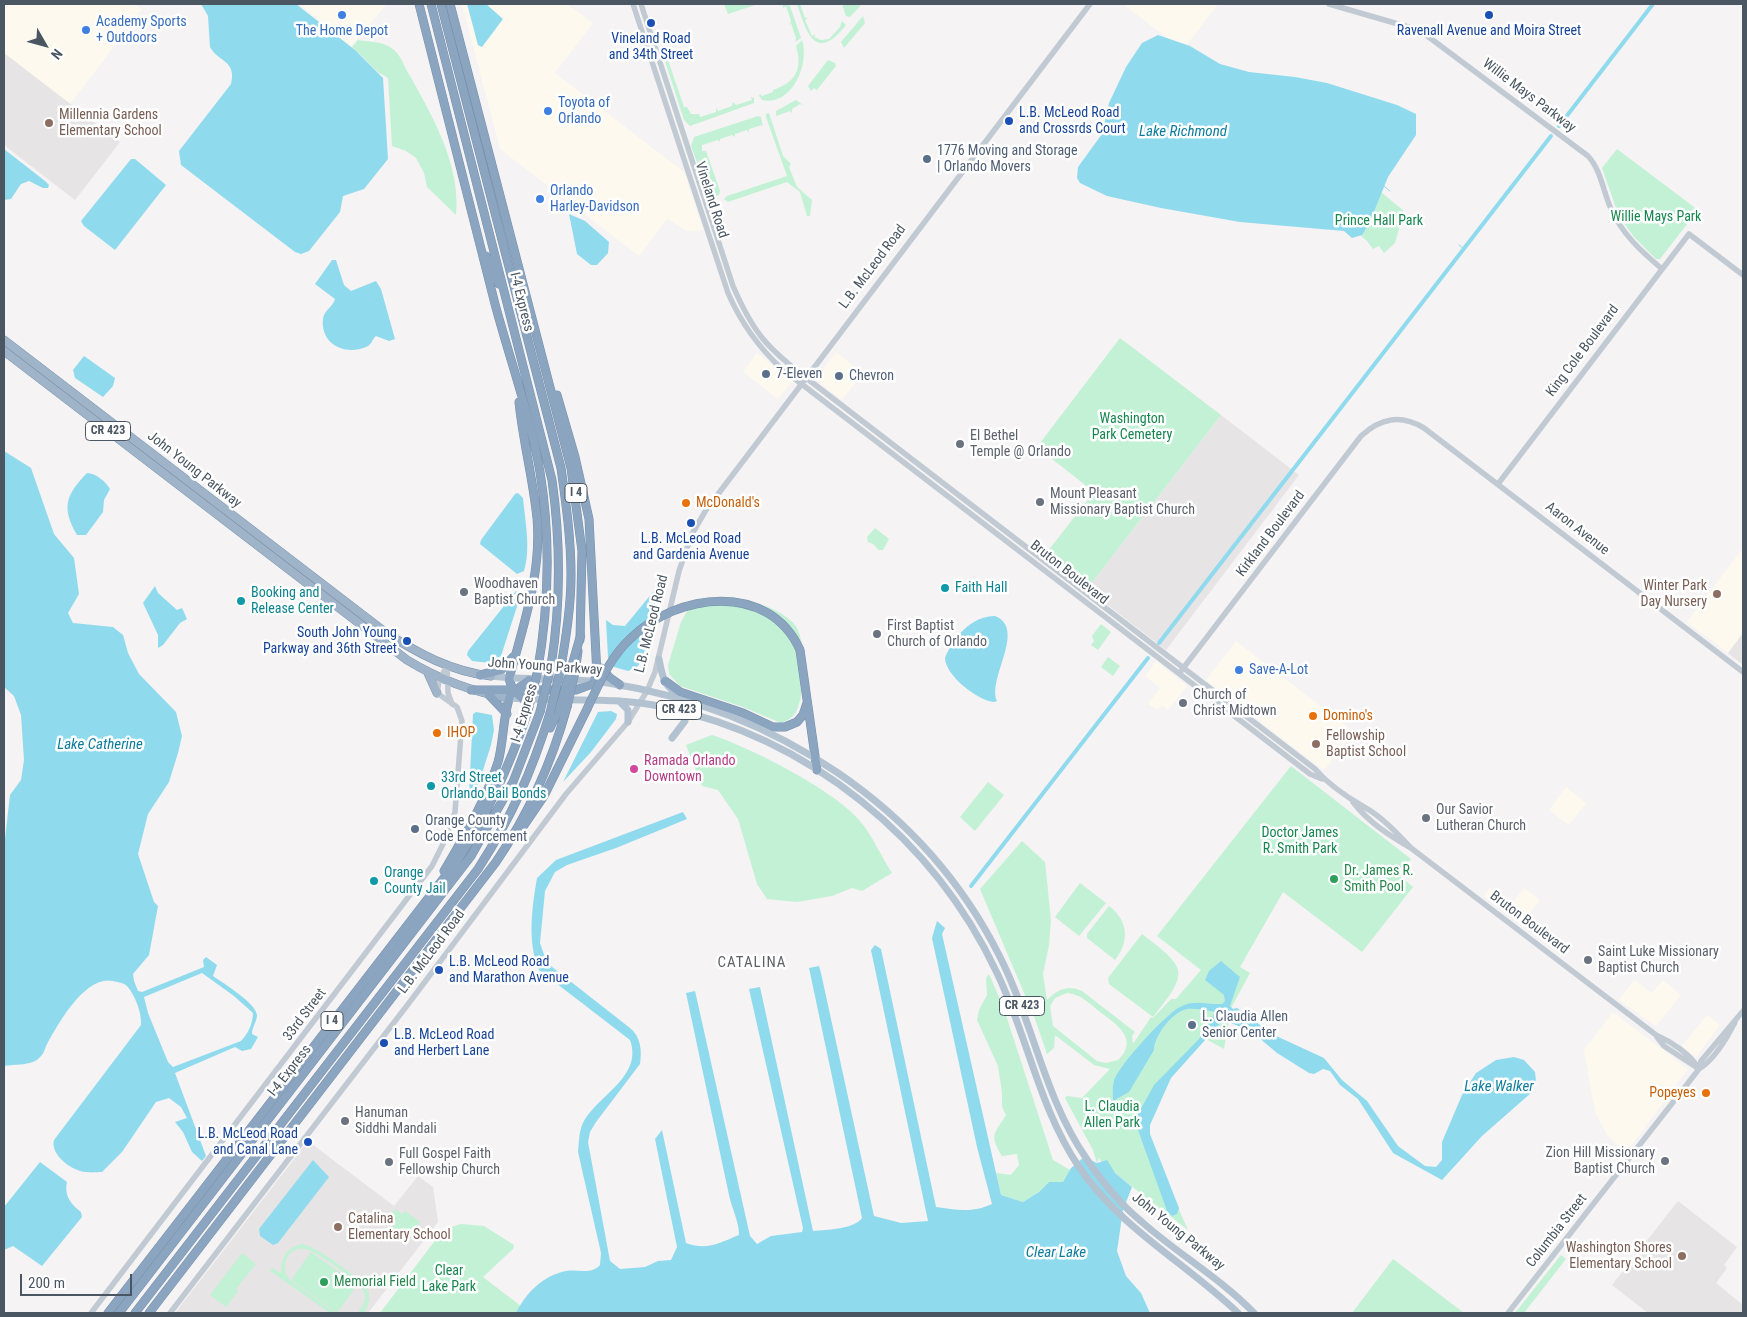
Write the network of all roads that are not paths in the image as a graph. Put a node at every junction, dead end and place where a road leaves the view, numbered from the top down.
1 (419, 4) edge
2 (431, 4) edge
3 (441, 4) edge
4 (450, 4) edge
5 (633, 4) edge
6 (641, 4) edge
7 (1090, 4) edge
8 (1329, 4) edge
9 (645, 15) junction
10 (638, 18) junction
11 (659, 58) junction
12 (652, 60) junction
13 (479, 241) junction
14 (1662, 269) junction
15 (1743, 275) edge
16 (532, 319) junction
17 (513, 321) junction
18 (4, 340) edge
19 (4, 351) edge
20 (805, 377) junction
21 (517, 382) junction
22 (801, 383) junction
23 (1390, 419) joint
24 (920, 470) junction
25 (1498, 484) junction
26 (233, 527) junction
27 (258, 534) junction
28 (330, 601) junction
29 (349, 604) junction
30 (581, 634) junction
31 (517, 653) junction
32 (597, 658) junction
33 (659, 659) junction
34 (447, 665) junction
35 (426, 671) junction
36 (1181, 671) junction
37 (1743, 672) edge
38 (480, 675) junction
39 (491, 676) joint
40 (440, 678) junction
41 (510, 678) junction
42 (529, 680) junction
43 (594, 681) junction
44 (665, 681) junction
45 (450, 683) junction
46 (620, 685) junction
47 (471, 690) junction
48 (513, 690) junction
49 (647, 691) junction
50 (437, 693) junction
51 (489, 695) junction
52 (509, 698) junction
53 (523, 699) junction
54 (619, 701) junction
55 (641, 703) junction
56 (807, 703) junction
57 (452, 704) junction
58 (563, 707) junction
59 (702, 707) junction
60 (680, 711) junction
61 (507, 714) junction
62 (628, 722) junction
63 (672, 738) dead end
64 (815, 756) junction
65 (535, 761) junction
66 (817, 770) junction
67 (506, 847) junction
68 (417, 913) junction
69 (1743, 1011) edge
70 (1699, 1069) junction
71 (91, 1313) edge
72 (108, 1313) edge
73 (119, 1313) edge
74 (135, 1313) edge
75 (149, 1313) edge
76 (170, 1313) edge
77 (1238, 1313) edge
78 (1254, 1313) edge
79 (1508, 1313) edge

1 - 13 highway, I 4
2 - 17 highway, I-4 Express
3 - 65 highway, I-4 Express, bridge
4 - 16 highway, I 4
5 - 10 street, Vineland Road
6 - 9 street, Vineland Road
7 - 20 street, L.B. McLeod Road
8 - 14 street, Willie Mays Parkway
9 - 10 street
9 - 11 street, Vineland Road
10 - 12 street, Vineland Road
11 - 12 street
11 - 20 street, Vineland Road
12 - 22 street, Vineland Road
13 - 17 highway
13 - 21 highway, I 4
14 - 15 street, King Cole Boulevard
14 - 25 street, King Cole Boulevard
16 - 30 highway, I 4
16 - 32 highway
17 - 73 highway, I-4 Express, bridge
18 - 27 highway, John Young Parkway / CR 423
19 - 26 highway, John Young Parkway / CR 423
20 - 22 street, L.B. McLeod Road
20 - 24 street, Bruton Boulevard
21 - 31 highway
21 - 68 highway, I 4, bridge
22 - 24 street, Bruton Boulevard
22 - 33 street, L.B. McLeod Road
23 - 25 street, Aaron Avenue
23 - 36 street, Kirkland Boulevard
24 - 36 street, Bruton Boulevard
25 - 37 street, Aaron Avenue
26 - 27 highway
26 - 28 highway, John Young Parkway / CR 423
27 - 29 highway, John Young Parkway / CR 423
28 - 29 highway
28 - 35 highway, John Young Parkway / CR 423
29 - 34 highway, John Young Parkway / CR 423
30 - 58 highway, bridge
30 - 58 highway, I 4, bridge
31 - 38 highway
31 - 41 highway
32 - 43 highway
32 - 46 highway
33 - 44 main road
33 - 49 street, L.B. McLeod Road
34 - 38 highway, John Young Parkway / CR 423
34 - 40 street
34 - 45 street, 33rd Street
35 - 40 highway, John Young Parkway / CR 423
35 - 50 highway
36 - 70 street, Bruton Boulevard
38 - 39 highway, John Young Parkway / CR 423
39 - 41 main road, John Young Parkway / CR 423
40 - 45 highway, John Young Parkway / CR 423
40 - 50 street
41 - 42 main road, John Young Parkway / CR 423
41 - 48 highway
42 - 43 main road, John Young Parkway / CR 423
42 - 48 highway
43 - 46 main road, John Young Parkway / CR 423
43 - 48 highway
44 - 56 highway
44 - 59 main road
45 - 47 highway, John Young Parkway / CR 423
45 - 57 street, 33rd Street
46 - 49 main road, John Young Parkway / CR 423
47 - 48 highway
47 - 51 highway, John Young Parkway / CR 423
48 - 52 highway
48 - 53 highway
49 - 55 street, L.B. McLeod Road
49 - 59 main road, John Young Parkway / CR 423
50 - 57 street, 33rd Street
51 - 52 highway, John Young Parkway / CR 423
51 - 61 highway
52 - 53 main road, John Young Parkway / CR 423
52 - 61 highway
53 - 54 main road, John Young Parkway / CR 423
54 - 55 main road, John Young Parkway / CR 423
54 - 62 main road
55 - 60 main road, John Young Parkway / CR 423
55 - 62 street, L.B. McLeod Road
56 - 64 highway
56 - 67 highway, bridge
57 - 71 street, 33rd Street
58 - 65 highway
58 - 67 highway, I 4
59 - 64 main road, John Young Parkway / CR 423
60 - 63 main road
60 - 66 main road, John Young Parkway / CR 423
61 - 68 highway
62 - 76 street, L.B. McLeod Road
64 - 66 highway
64 - 78 main road, John Young Parkway / CR 423
65 - 74 highway, I-4 Express
66 - 77 main road, John Young Parkway / CR 423
67 - 75 highway, I 4
68 - 72 highway, I 4
69 - 70 street, Columbia Street
70 - 79 street, Columbia Street

